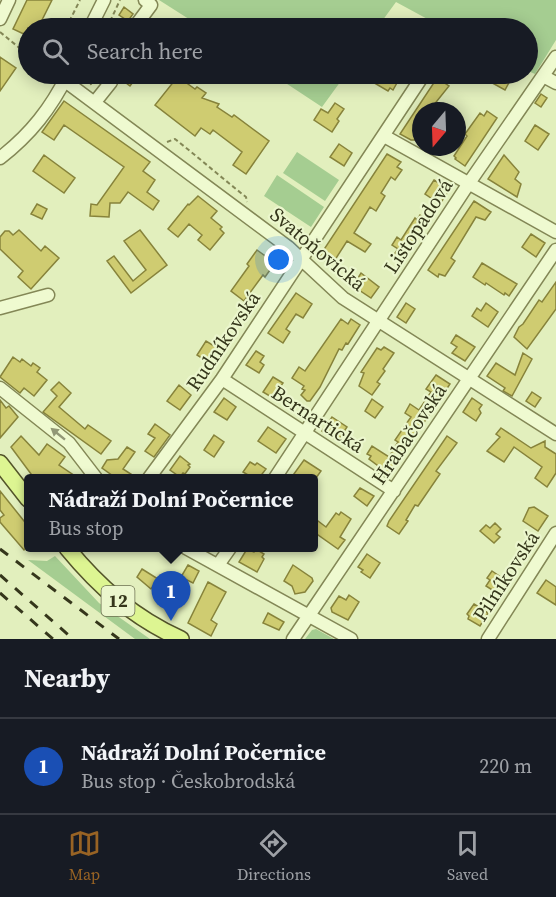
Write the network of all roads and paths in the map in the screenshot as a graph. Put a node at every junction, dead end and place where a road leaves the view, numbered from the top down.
1 (9, 0) edge
2 (80, 0) edge
3 (104, 0) edge
4 (120, 0) edge
5 (145, 0) edge
6 (71, 18) edge
7 (95, 18) edge
8 (112, 18) edge
9 (141, 18) edge
10 (0, 19) edge
11 (0, 32) edge
12 (18, 47) edge
13 (556, 57) edge
14 (543, 76) junction
15 (538, 83) edge
16 (556, 83) edge
17 (63, 84) edge
18 (75, 84) edge
19 (109, 84) edge
20 (418, 84) edge
21 (537, 84) edge
22 (95, 102) junction
23 (384, 136) junction
24 (0, 158) edge
25 (469, 183) junction
26 (556, 232) edge
27 (556, 250) edge
28 (302, 258) junction
29 (48, 295) dead end
30 (0, 308) edge
31 (379, 321) junction
32 (222, 379) junction
33 (470, 379) junction
34 (0, 388) edge
35 (305, 434) junction
36 (556, 435) edge
37 (0, 463) edge
38 (93, 474) edge
39 (152, 474) edge
40 (278, 474) edge
41 (394, 491) junction
42 (24, 494) edge
43 (556, 533) edge
44 (70, 552) edge
45 (194, 552) edge
46 (227, 552) edge
47 (218, 565) junction
48 (309, 615) junction
49 (181, 639) edge
50 (293, 639) edge
51 (351, 639) edge
52 (488, 639) edge

1 - 10 street
2 - 6 path
3 - 7 street
4 - 8 path
5 - 9 street
11 - 12 path
13 - 14 street, Listopadová
14 - 15 street, Listopadová
14 - 16 street
17 - 24 street
18 - 22 street, Svatoňovická
19 - 22 street
20 - 23 street, Rudníkovská
21 - 25 street, Listopadová
22 - 28 street, Svatoňovická
23 - 25 street
23 - 28 street, Rudníkovská
25 - 26 street
25 - 31 street, Listopadová
27 - 33 street, Hrabačovská
28 - 31 street, Svatoňovická
28 - 32 street, Rudníkovská
29 - 30 street
31 - 33 street, Svatoňovická
31 - 35 street, Listopadová
32 - 35 street, Bernartická
32 - 39 street, Rudníkovská
33 - 36 street, Svatoňovická
33 - 41 street, Hrabačovská
38 -> 34 street
35 - 40 street, Listopadová
35 - 41 street, Bernartická
37 - 42 main road
41 - 48 street, Hrabačovská
43 - 52 street, Pilníkovská
44 - 49 main road, 12
45 - 47 street
46 - 47 street
47 - 48 street
48 - 50 street, Hrabačovská
48 - 51 street

